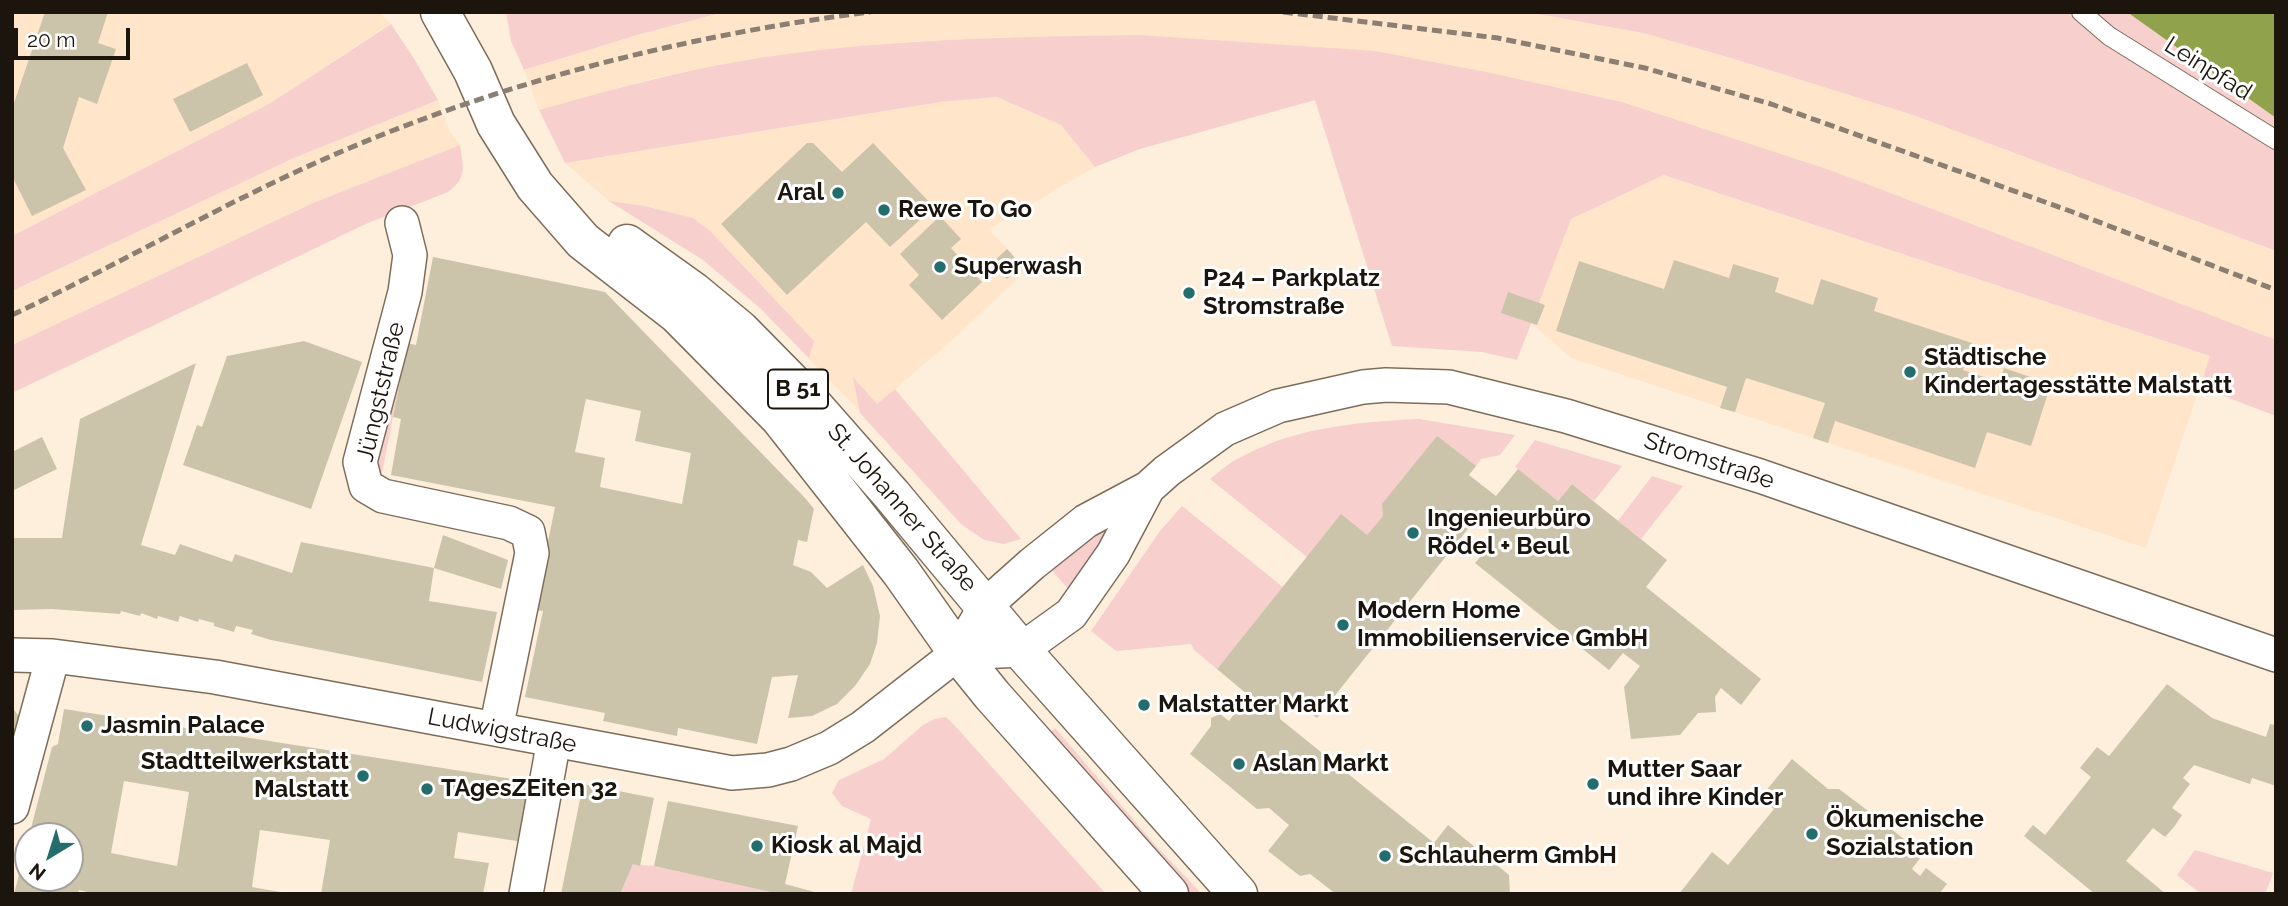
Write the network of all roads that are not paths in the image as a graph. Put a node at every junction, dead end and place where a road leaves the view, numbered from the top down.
1 (440, 12) edge
2 (2081, 12) edge
3 (2276, 140) edge
4 (524, 169) junction
5 (401, 223) dead end
6 (1148, 488) junction
7 (986, 605) junction
8 (1021, 650) junction
9 (958, 653) junction
10 (12, 655) edge
11 (2276, 655) edge
12 (53, 656) junction
13 (496, 729) junction
14 (554, 740) junction
15 (12, 807) edge
16 (526, 894) edge
17 (1169, 894) edge
18 (1238, 894) edge

1 - 4 main road, St. Johanner Straße / B 51
2 - 3 lane, Leinpfad
4 - 7 main road, St. Johanner Straße / B 51
4 - 9 main road, St. Johanner Straße / B 51
5 - 13 street, Jüngststraße
6 - 7 street, Stromstraße
6 - 8 street, Stromstraße
6 - 11 street, Stromstraße
7 - 8 main road, St. Johanner Straße / B 51
7 - 9 street, Stromstraße
8 - 9 street
8 - 18 main road, St. Johanner Straße / B 51
9 - 14 street, Ludwigstraße
9 - 17 main road, St. Johanner Straße / B 51
10 - 12 street, Ludwigstraße
12 - 13 street, Ludwigstraße
12 - 15 street
13 - 14 street, Ludwigstraße
14 - 16 street

